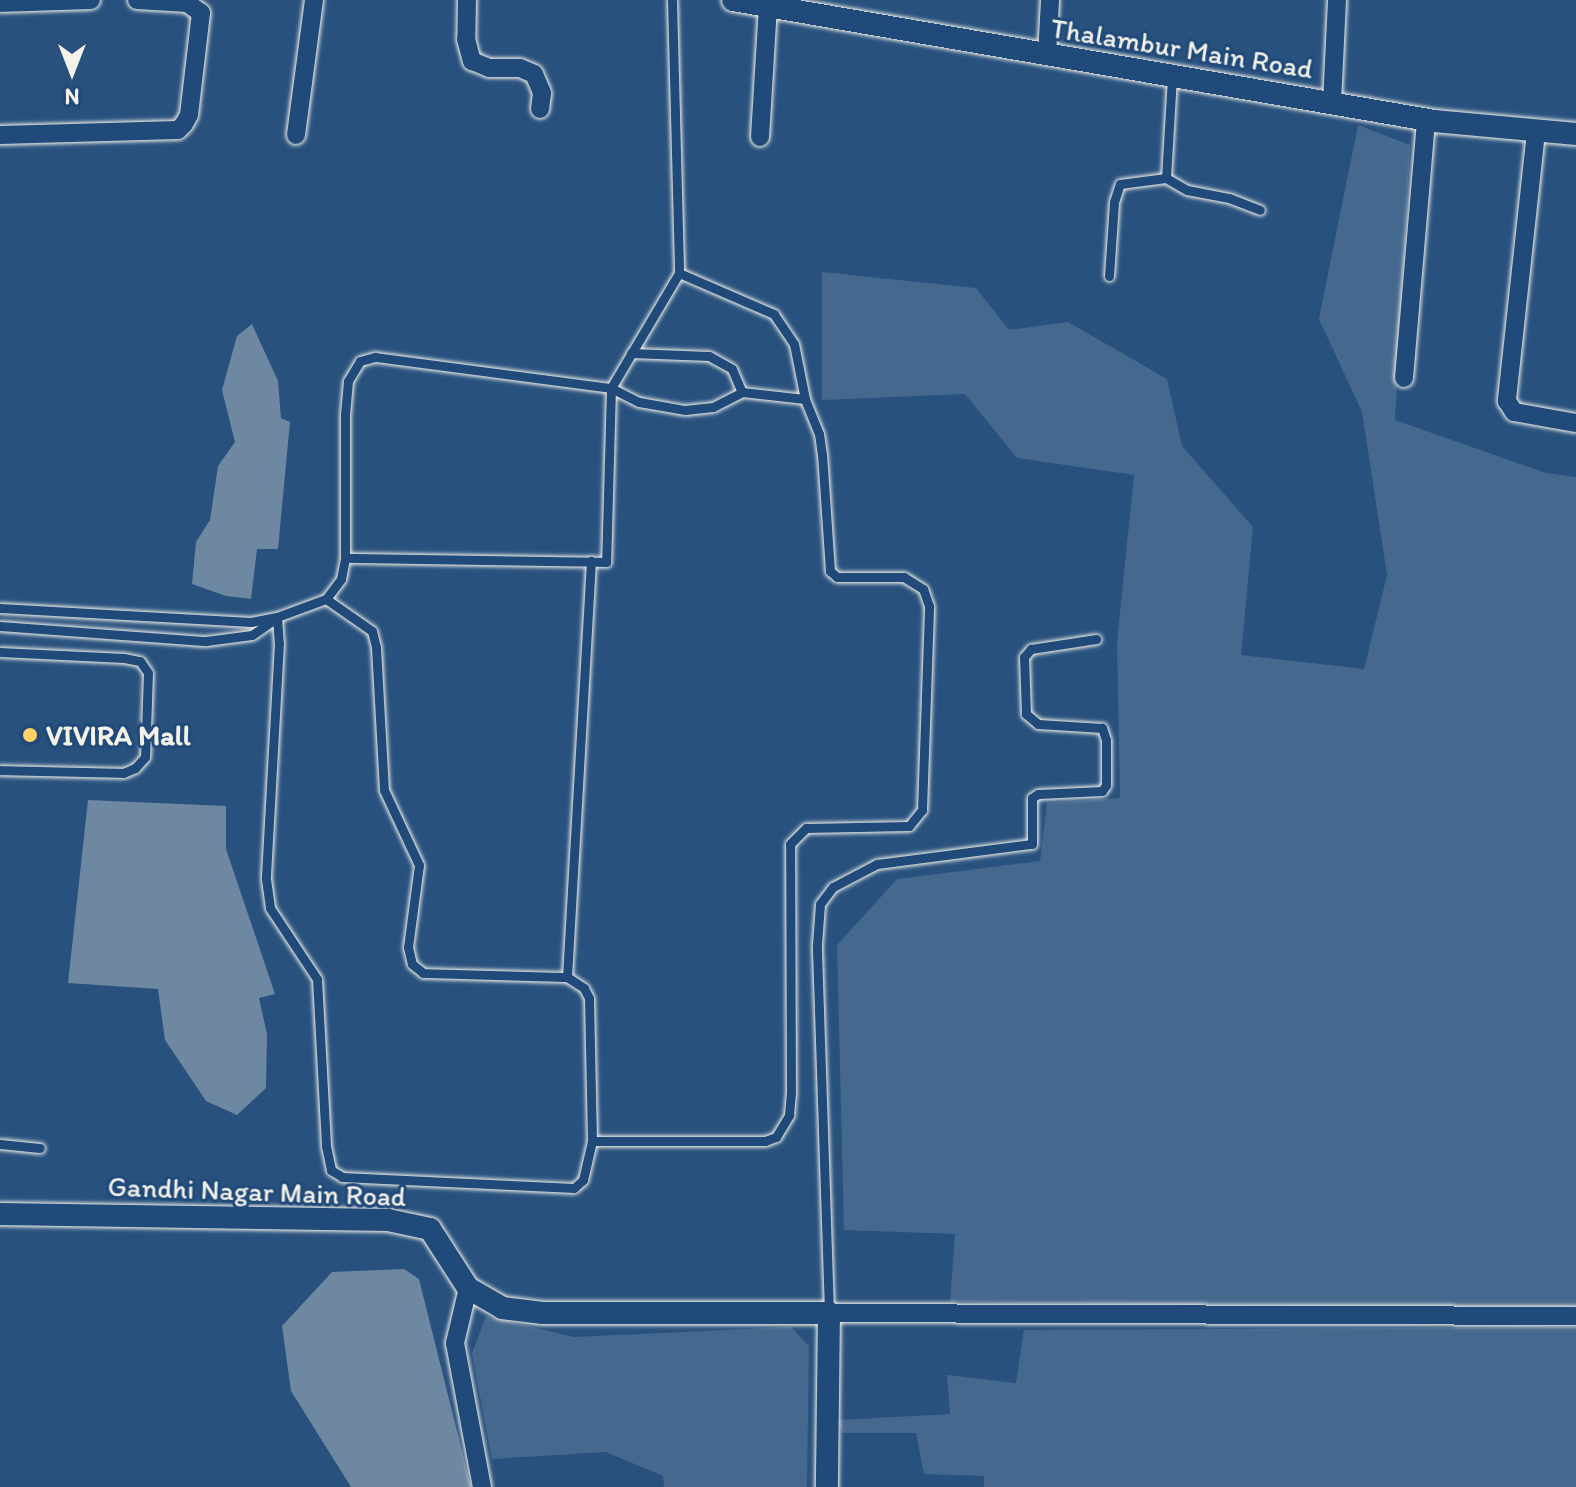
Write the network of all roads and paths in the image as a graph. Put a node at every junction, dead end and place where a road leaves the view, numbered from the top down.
1 (91, 0) edge
2 (137, 0) edge
3 (314, 0) edge
4 (467, 0) edge
5 (672, 0) edge
6 (733, 0) edge
7 (1050, 0) edge
8 (1337, 0) edge
9 (0, 3) edge
10 (768, 6) junction
11 (1047, 56) junction
12 (1172, 77) junction
13 (1332, 103) junction
14 (540, 109) dead end
15 (1426, 120) junction
16 (1536, 132) junction
17 (1576, 134) edge
18 (0, 135) edge
19 (296, 135) dead end
20 (760, 137) dead end
21 (1166, 178) junction
22 (1260, 210) dead end
23 (679, 273) junction
24 (1109, 276) dead end
25 (631, 353) junction
26 (1404, 378) dead end
27 (611, 388) junction
28 (742, 392) junction
29 (805, 399) junction
30 (1576, 423) edge
31 (345, 558) junction
32 (591, 561) junction
33 (326, 599) junction
34 (0, 608) edge
35 (277, 617) junction
36 (0, 626) edge
37 (1096, 639) dead end
38 (0, 652) edge
39 (0, 770) edge
40 (567, 977) junction
41 (592, 1141) junction
42 (0, 1144) edge
43 (40, 1148) dead end
44 (0, 1214) edge
45 (468, 1288) junction
46 (829, 1313) junction
47 (1576, 1316) edge
48 (482, 1487) edge
49 (827, 1487) edge

1 - 9 street
2 - 18 street
3 - 19 street
4 - 14 street
5 - 23 lane
6 - 10 street, Thalambur Main Road
7 - 11 street
8 - 13 street
10 - 11 street, Thalambur Main Road
10 - 20 street
11 - 12 street, Thalambur Main Road
12 - 13 street, Thalambur Main Road
12 - 21 lane
13 - 15 street, Thalambur Main Road
15 - 16 street, Thalambur Main Road
15 - 26 street
16 - 17 street, Thalambur Main Road
16 - 30 street
21 - 22 lane
21 - 24 lane
23 - 25 lane
23 - 29 lane
25 - 27 lane
25 - 28 lane
27 - 28 lane
27 - 31 lane
27 - 32 lane
28 - 29 lane
29 - 41 lane
31 - 32 lane
31 - 33 lane
32 - 40 lane
33 - 35 lane
33 - 40 lane
34 - 35 lane
35 - 36 lane
35 - 41 lane
37 - 46 lane
38 - 39 lane
40 - 41 lane
42 - 43 lane
44 - 45 street, Gandhi Nagar Main Road
45 - 46 street, Gandhi Nagar Main Road
45 - 48 street
46 - 47 street
46 - 49 street

